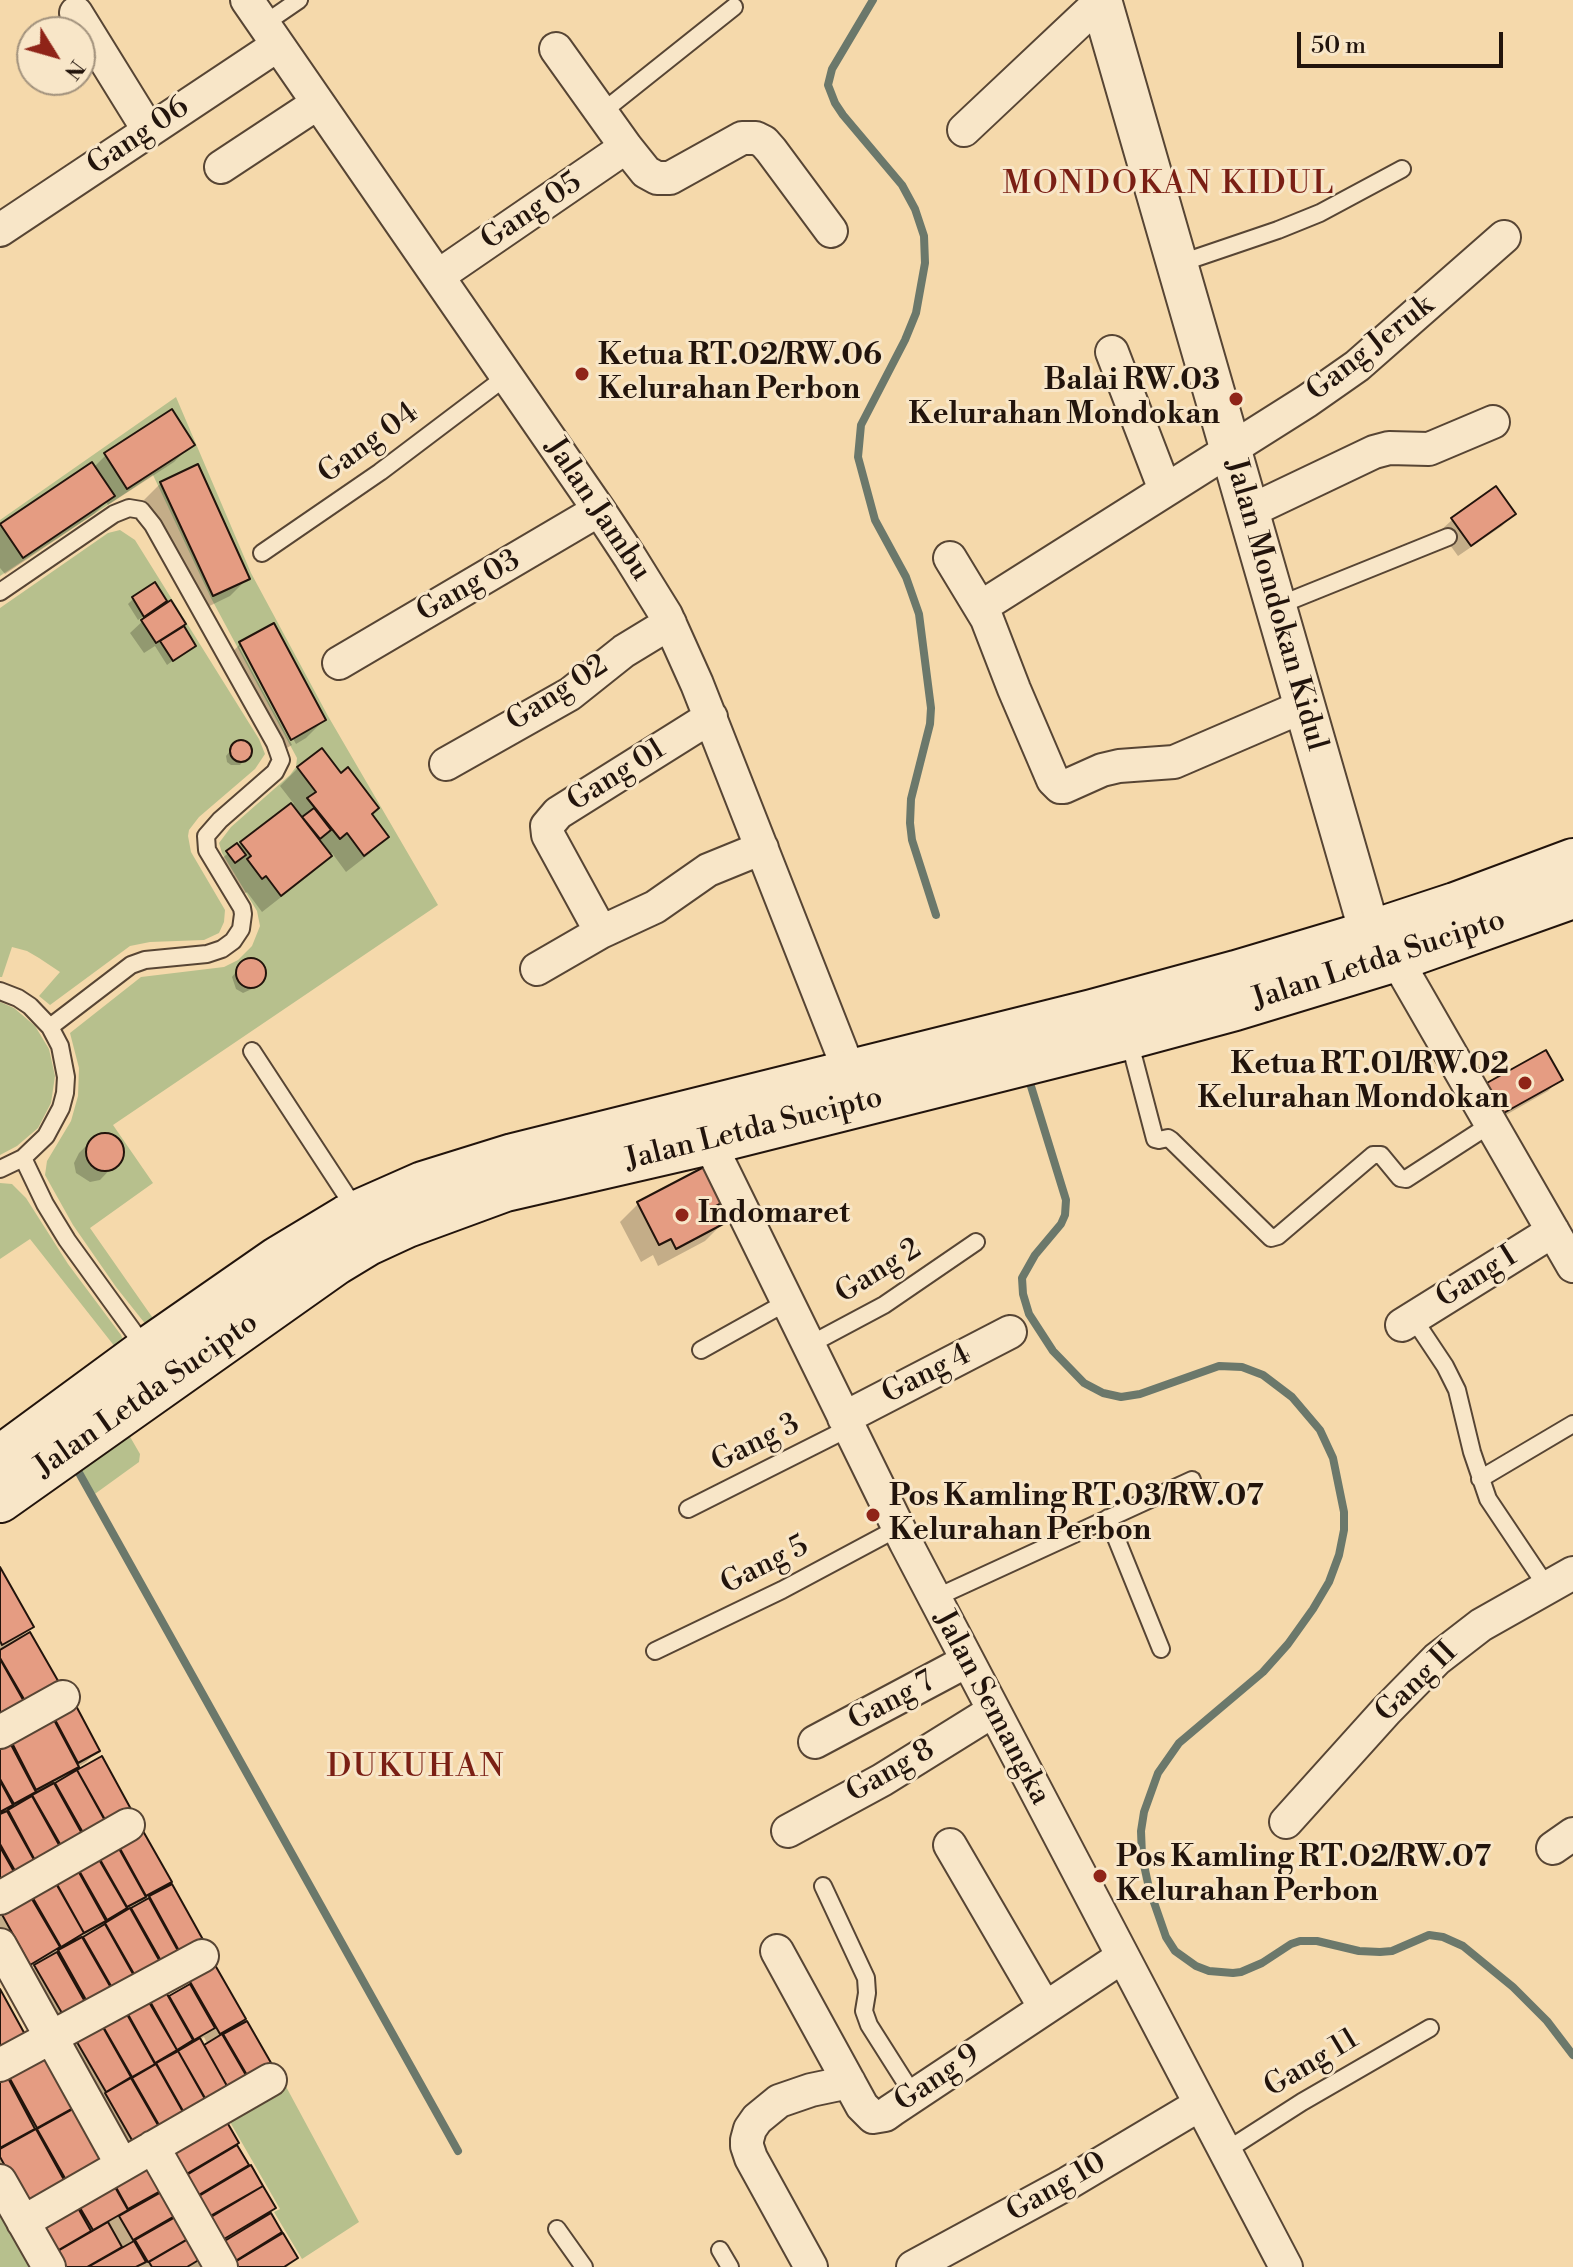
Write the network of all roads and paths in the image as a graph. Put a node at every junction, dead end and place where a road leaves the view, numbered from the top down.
1 (299, 0) edge
2 (1101, 1) edge
3 (734, 7) dead end
4 (76, 13) dead end
5 (263, 23) edge
6 (556, 49) dead end
7 (318, 103) junction
8 (601, 113) junction
9 (964, 130) dead end
10 (149, 131) junction
11 (626, 147) junction
12 (221, 167) dead end
13 (1402, 169) dead end
14 (0, 230) edge
15 (831, 231) dead end
16 (1504, 237) dead end
17 (1176, 264) junction
18 (438, 276) junction
19 (1112, 352) dead end
20 (507, 376) junction
21 (1493, 422) dead end
22 (1230, 449) junction
23 (1165, 490) junction
24 (599, 510) junction
25 (1248, 512) junction
26 (1448, 537) dead end
27 (262, 553) dead end
28 (950, 558) dead end
29 (0, 592) edge
30 (981, 607) junction
31 (1275, 607) junction
32 (670, 623) junction
33 (339, 663) dead end
34 (1304, 706) junction
35 (711, 717) junction
36 (446, 764) dead end
37 (762, 848) junction
38 (1573, 861) edge
39 (1573, 896) edge
40 (601, 932) junction
41 (1383, 946) junction
42 (537, 969) dead end
43 (0, 991) edge
44 (50, 1027) junction
45 (1107, 1031) junction
46 (252, 1051) dead end
47 (850, 1073) junction
48 (1491, 1124) junction
49 (691, 1135) junction
50 (23, 1158) junction
51 (0, 1169) edge
52 (358, 1212) junction
53 (1553, 1231) junction
54 (976, 1242) dead end
55 (1573, 1266) edge
56 (787, 1302) junction
57 (1408, 1321) joint
58 (1010, 1332) dead end
59 (809, 1345) junction
60 (701, 1350) dead end
61 (159, 1364) junction
62 (847, 1423) junction
63 (1573, 1424) edge
64 (0, 1458) edge
65 (1480, 1479) junction
66 (1192, 1480) dead end
67 (0, 1500) edge
68 (688, 1509) dead end
69 (1108, 1518) junction
70 (898, 1528) junction
71 (1560, 1580) edge
72 (935, 1598) junction
73 (1161, 1649) dead end
74 (655, 1651) dead end
75 (967, 1661) junction
76 (63, 1697) dead end
77 (993, 1711) junction
78 (0, 1732) edge
79 (815, 1742) dead end
80 (1286, 1822) dead end
81 (128, 1825) dead end
82 (788, 1831) dead end
83 (950, 1845) dead end
84 (823, 1886) dead end
85 (0, 1898) edge
86 (0, 1945) edge
87 (777, 1951) dead end
88 (202, 1956) dead end
89 (1122, 1957) junction
90 (1045, 2008) junction
91 (1430, 2028) dead end
92 (51, 2037) junction
93 (0, 2065) edge
94 (270, 2080) dead end
95 (849, 2082) junction
96 (914, 2096) junction
97 (1199, 2105) junction
98 (153, 2147) junction
99 (1224, 2152) junction
100 (122, 2165) junction
101 (0, 2181) edge
102 (23, 2222) junction
103 (557, 2229) dead end
104 (720, 2250) dead end
105 (49, 2267) edge
106 (221, 2267) edge
107 (584, 2267) edge
108 (730, 2267) edge
109 (811, 2267) edge
110 (913, 2267) edge
111 (1286, 2267) edge

1 - 5 lane
2 - 9 street
2 - 17 street, Jalan Mondokan Kidul
3 - 8 lane
4 - 10 street
5 - 7 street, Jalan Jambu
5 - 10 street, Gang 06
6 - 8 street
7 - 12 street
7 - 18 street, Jalan Jambu
8 - 11 street
10 - 14 street, Gang 06
11 - 15 street
11 - 18 street, Gang 05
13 - 17 lane
16 - 22 street, Gang Jeruk
17 - 22 street, Jalan Mondokan Kidul
18 - 20 street, Jalan Jambu
19 - 23 street
20 - 24 street, Jalan Jambu
20 - 27 lane, Gang 04
21 - 25 street
22 - 23 street, Gang Jeruk
22 - 25 street, Jalan Mondokan Kidul
23 - 30 street, Gang Jeruk
24 - 32 street, Jalan Jambu
24 - 33 street, Gang 03
25 - 31 street, Jalan Mondokan Kidul
26 - 31 lane
28 - 30 street
29 - 44 lane
30 - 34 street
31 - 34 street, Jalan Mondokan Kidul
32 - 35 street, Jalan Jambu
32 - 36 street, Gang 02
34 - 41 street, Jalan Mondokan Kidul
35 - 37 street, Jalan Jambu
35 - 40 street, Gang 01
37 - 40 street
37 - 47 street, Jalan Jambu
38 - 41 main road, Jalan Letda Sucipto
39 - 41 main road, Jalan Letda Sucipto
40 - 42 street
41 - 45 main road, Jalan Letda Sucipto
41 - 48 street
43 - 44 lane
44 - 50 lane
45 - 47 main road, Jalan Letda Sucipto
45 - 48 lane
45 - 49 main road, Jalan Letda Sucipto
46 - 52 lane
47 - 49 main road, Jalan Letda Sucipto
48 - 53 street
49 - 52 main road, Jalan Letda Sucipto
49 - 56 street, Jalan Semangka
49 - 61 main road, Jalan Letda Sucipto
50 - 51 lane
50 - 61 lane
52 - 61 main road, Jalan Letda Sucipto
53 - 55 street
53 - 57 street, Gang I
54 - 59 lane, Gang 2
56 - 59 street, Jalan Semangka
56 - 60 lane
57 - 65 lane
58 - 62 street, Gang 4
59 - 62 street, Jalan Semangka
61 - 64 main road, Jalan Letda Sucipto
61 - 67 main road, Jalan Letda Sucipto
62 - 68 lane, Gang 3
62 - 70 street, Jalan Semangka
63 - 65 lane
65 - 71 lane
66 - 69 lane
69 - 72 lane
69 - 73 lane
70 - 72 street, Jalan Semangka
70 - 74 lane, Gang 5
71 - 80 street, Gang II
72 - 75 street, Jalan Semangka
75 - 77 street, Jalan Semangka
75 - 79 street, Gang 7
76 - 78 street
77 - 82 street, Gang 8
77 - 89 street, Jalan Semangka
81 - 85 street
83 - 90 street
84 - 96 lane
86 - 92 street
87 - 95 street, Gang 9
88 - 92 street
89 - 90 street, Gang 9
89 - 97 street, Jalan Semangka
90 - 96 street, Gang 9
91 - 99 lane, Gang 11
92 - 93 street
92 - 100 street
94 - 98 street
95 - 96 street, Gang 9
95 - 109 street
97 - 99 street, Jalan Semangka
97 - 110 street, Gang 10
98 - 100 street
98 - 106 street
99 - 111 street, Jalan Semangka
100 - 102 street
101 - 102 street
102 - 105 street
103 - 107 lane
104 - 108 lane

